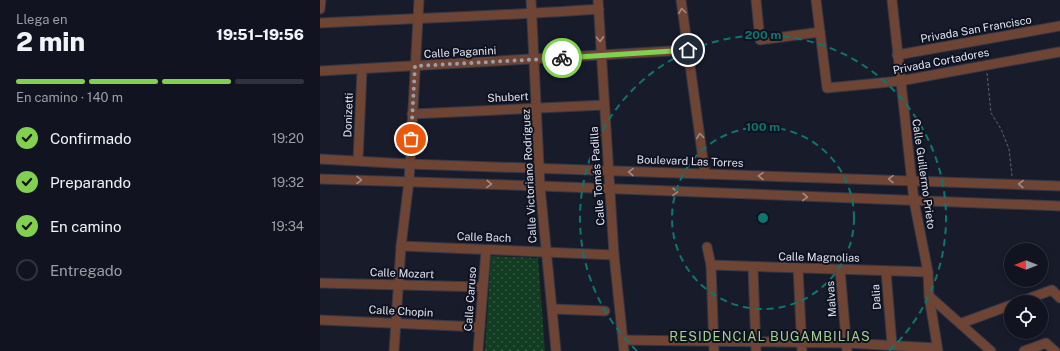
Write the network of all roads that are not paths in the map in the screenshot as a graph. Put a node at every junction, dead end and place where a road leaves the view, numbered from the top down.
1 (321, 0) edge
2 (418, 0) edge
3 (531, 0) edge
4 (681, 0) edge
5 (756, 0) edge
6 (816, 0) edge
7 (892, 0) edge
8 (598, 5) edge
9 (320, 9) edge
10 (532, 14) junction
11 (418, 18) junction
12 (320, 24) edge
13 (1060, 26) edge
14 (820, 32) junction
15 (688, 50) junction
16 (1059, 52) dead end
17 (601, 54) junction
18 (897, 55) junction
19 (534, 60) junction
20 (415, 66) junction
21 (362, 70) junction
22 (320, 71) edge
23 (900, 82) junction
24 (604, 104) junction
25 (537, 108) junction
26 (412, 114) junction
27 (320, 159) edge
28 (358, 160) junction
29 (409, 164) junction
30 (540, 169) junction
31 (609, 171) junction
32 (705, 174) junction
33 (320, 179) edge
34 (912, 180) junction
35 (409, 181) junction
36 (540, 186) junction
37 (1060, 186) edge
38 (611, 190) junction
39 (914, 201) junction
40 (1060, 206) edge
41 (401, 246) junction
42 (708, 247) dead end
43 (486, 250) junction
44 (546, 252) junction
45 (614, 255) junction
46 (711, 265) junction
47 (753, 267) junction
48 (798, 268) junction
49 (840, 269) junction
50 (886, 271) junction
51 (928, 272) junction
52 (320, 283) edge
53 (398, 285) junction
54 (483, 287) junction
55 (1038, 295) edge
56 (929, 296) junction
57 (1060, 298) edge
58 (1004, 308) edge
59 (553, 309) junction
60 (605, 310) dead end
61 (320, 320) edge
62 (396, 323) junction
63 (962, 323) junction
64 (480, 327) junction
65 (623, 340) junction
66 (892, 345) junction
67 (714, 346) edge
68 (756, 346) edge
69 (801, 347) edge
70 (847, 347) edge
71 (938, 349) edge
72 (394, 351) edge
73 (478, 351) edge
74 (556, 351) edge
75 (624, 351) edge
76 (991, 351) edge
77 (1024, 351) edge
78 (1055, 351) edge

1 - 9 street
2 - 11 street
3 - 10 street, Calle Victoriano Rodríguez
15 -> 4 street
5 - 14 street
6 - 14 street
7 - 18 street, Calle Guillermo Prieto
8 - 10 street
8 -> 17 street, Calle Tomás Padilla
10 - 11 street
10 - 19 street, Calle Victoriano Rodríguez
11 - 12 street
11 - 20 street
13 - 18 street, Privada San Francisco
14 - 23 street, Privada Cortadores
15 - 17 street, Calle Paganini
32 -> 15 street
16 - 23 street, Privada Cortadores
17 - 19 street, Calle Paganini
17 - 24 street, Calle Tomás Padilla
18 - 23 street, Calle Guillermo Prieto
19 - 20 street, Calle Paganini
19 - 25 street, Calle Victoriano Rodríguez
20 - 21 street, Calle Paganini
20 - 26 street
21 - 22 street, Calle Paganini
21 - 28 street, Donizetti
23 - 34 street, Calle Guillermo Prieto
24 - 25 street, Shubert
24 - 31 street, Calle Tomás Padilla
25 - 26 street, Shubert
25 - 30 street, Calle Victoriano Rodríguez
26 - 29 street
27 - 28 street, Boulevard Las Torres
28 - 29 street, Boulevard Las Torres
29 - 30 street, Boulevard Las Torres
29 - 35 street
30 - 31 street, Boulevard Las Torres
30 - 36 street, Calle Victoriano Rodríguez
32 -> 31 street, Boulevard Las Torres
31 - 38 street, Calle Tomás Padilla
34 -> 32 street, Boulevard Las Torres
33 -> 35 street
37 -> 34 street, Boulevard Las Torres
34 - 39 street, Calle Guillermo Prieto
35 -> 36 street
35 - 41 street
36 - 38 street
36 - 44 street, Calle Victoriano Rodríguez
38 -> 39 street
38 - 45 street, Calle Tomás Padilla
39 - 40 street
39 - 51 street, Calle Guillermo Prieto
41 - 43 street, Calle Bach
41 - 53 street
42 - 46 street
43 - 44 street, Calle Bach
43 - 54 street, Calle Caruso
44 - 45 street, Calle Bach
44 - 59 street, Calle Victoriano Rodríguez
45 - 65 street, Calle Tomás Padilla
46 - 47 street, Calle Magnolias
46 - 67 street
47 - 48 street, Calle Magnolias
47 - 68 street
48 - 49 street, Calle Magnolias
48 - 69 street
49 - 50 street, Calle Magnolias
49 - 70 street, Malvas
50 - 51 street, Calle Magnolias
50 - 66 street, Dalia
51 - 56 street, Calle Guillermo Prieto
52 - 53 street, Calle Mozart
53 - 54 street, Calle Mozart
53 - 62 street
54 - 64 street, Calle Caruso
55 - 57 street
56 - 63 street
56 - 71 street, Calle Guillermo Prieto
58 - 63 street
59 - 60 street
59 - 74 street, Calle Victoriano Rodríguez
61 - 62 street, Calle Chopin
62 - 64 street, Calle Chopin
62 - 72 street
63 - 76 street
64 - 73 street, Calle Caruso
65 - 67 street
65 - 75 street, Calle Tomás Padilla
66 - 70 street
66 - 71 street
67 - 68 street
68 - 69 street
69 - 70 street
77 - 78 street

